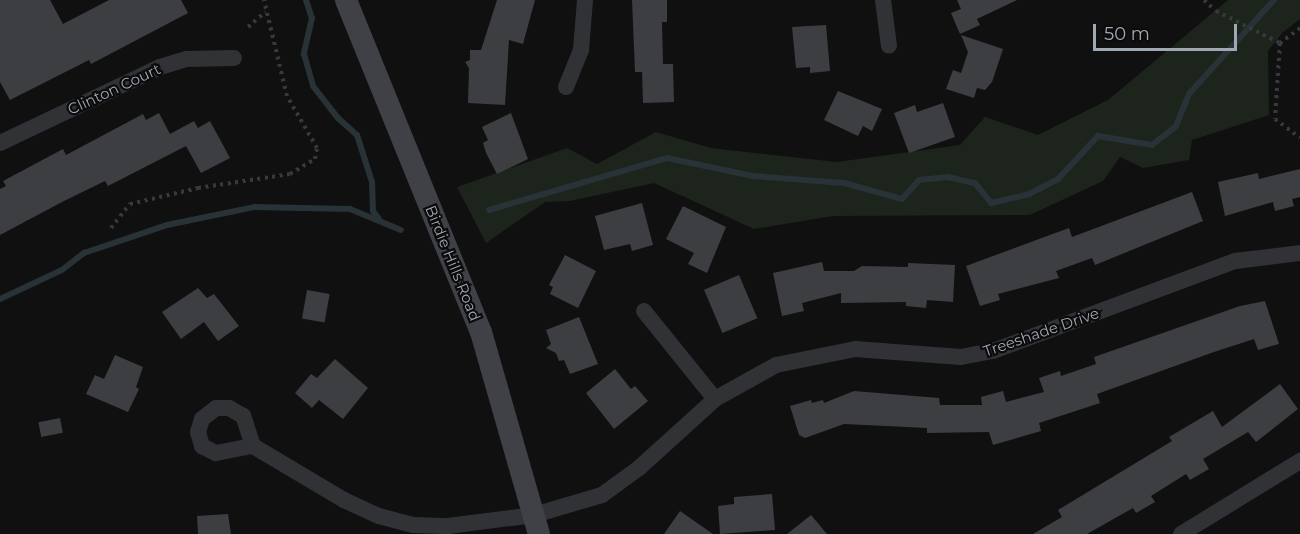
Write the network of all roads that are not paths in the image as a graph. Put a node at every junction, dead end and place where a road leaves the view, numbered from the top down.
1 (346, 0) edge
2 (585, 0) edge
3 (883, 0) edge
4 (889, 46) dead end
5 (234, 58) dead end
6 (566, 87) dead end
7 (0, 143) edge
8 (1300, 253) edge
9 (644, 311) dead end
10 (715, 399) junction
11 (253, 446) dead end
12 (1300, 461) edge
13 (536, 525) edge
14 (1181, 534) edge

1 - 13 main road, Birdie Hills Road
2 - 6 street
3 - 4 street
5 - 7 street, Clinton Court
8 - 10 street, Treeshade Drive
9 - 10 street
10 - 13 street, Treeshade Drive
11 - 13 street, Treeshade Drive
12 - 14 street

